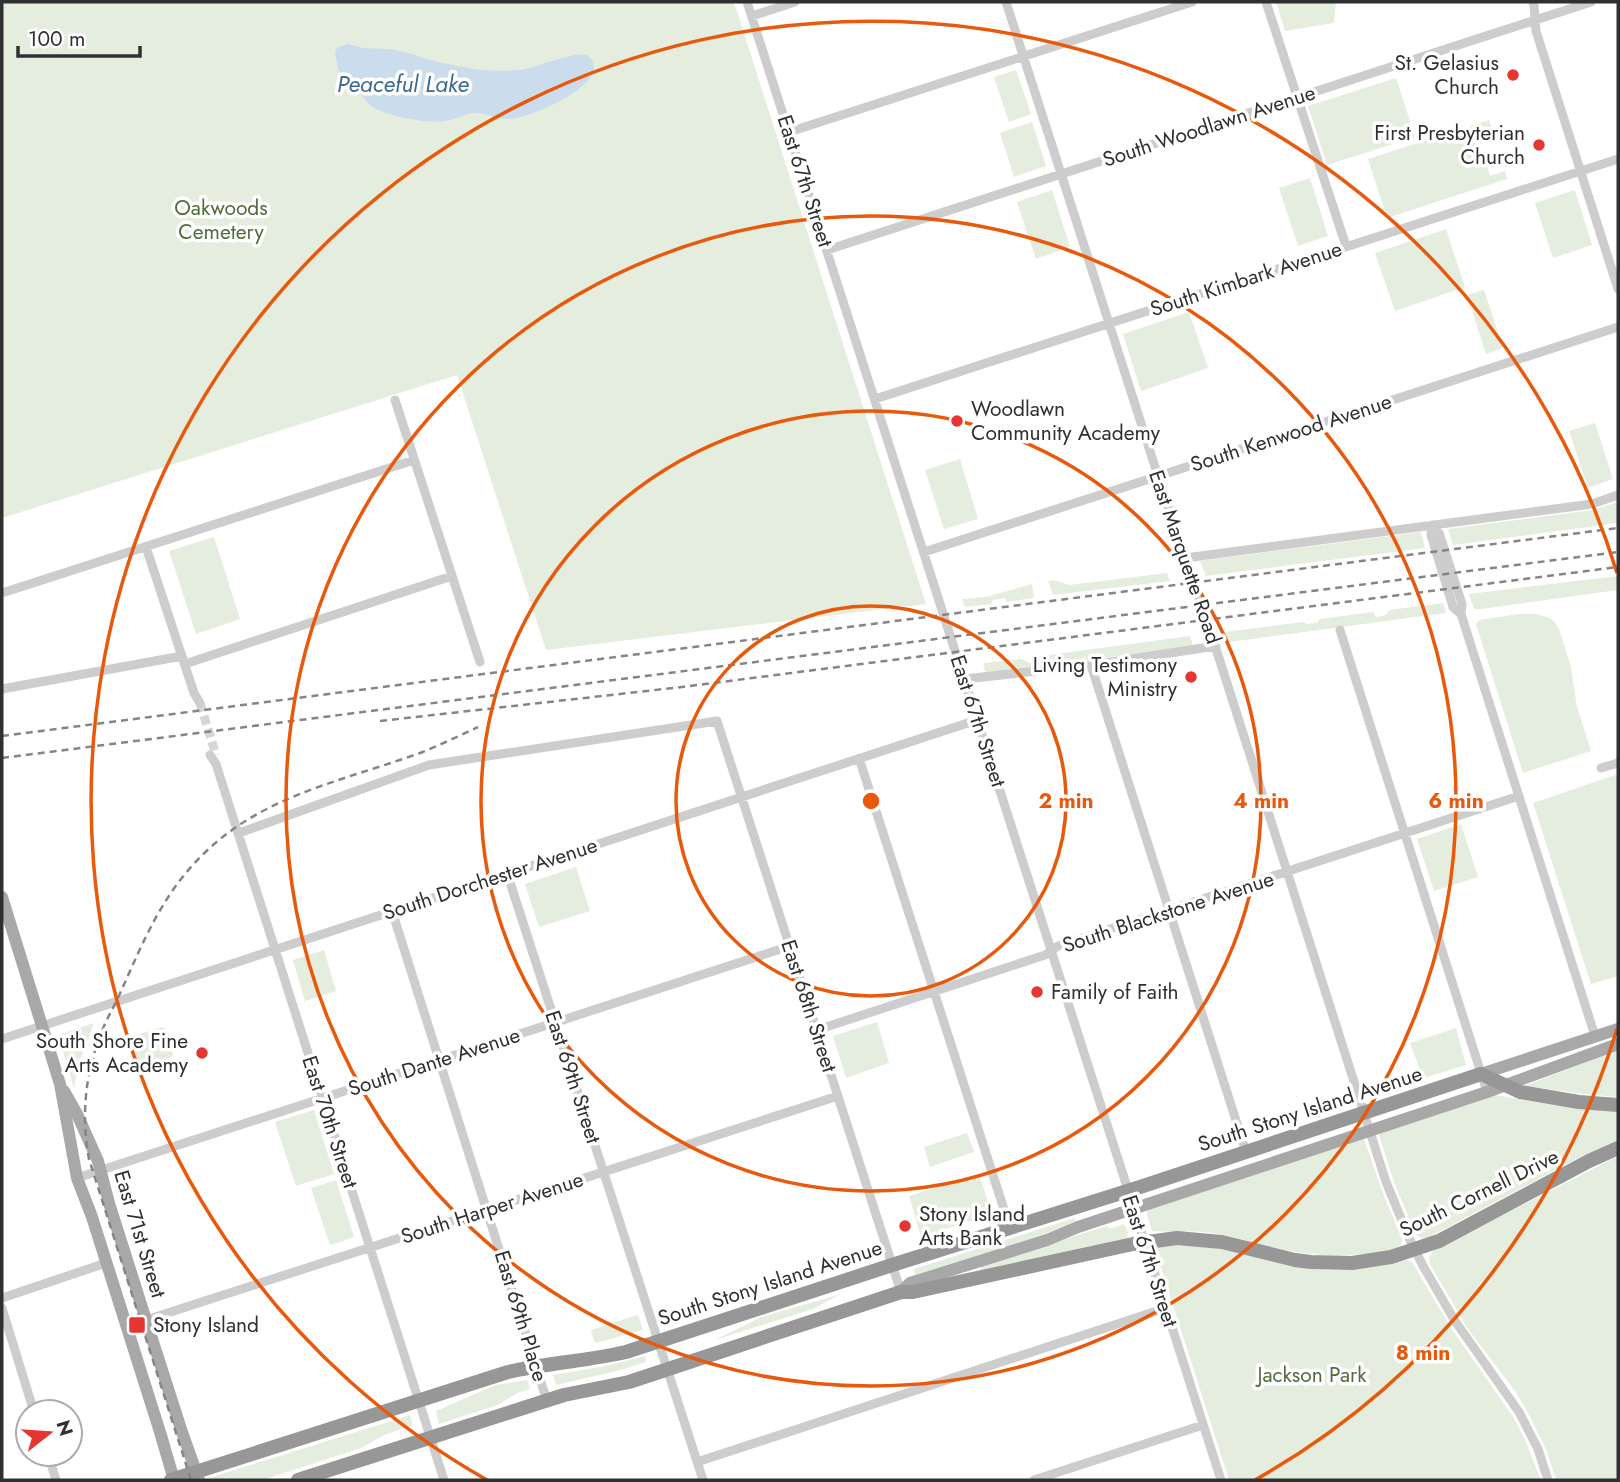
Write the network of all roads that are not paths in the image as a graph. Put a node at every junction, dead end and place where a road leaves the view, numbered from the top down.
1 (747, 2) edge
2 (795, 2) edge
3 (1006, 2) edge
4 (1192, 2) edge
5 (1266, 2) edge
6 (1533, 2) edge
7 (1591, 2) edge
8 (752, 16) junction
9 (1534, 20) junction
10 (1024, 56) junction
11 (1297, 97) junction
12 (789, 132) junction
13 (1618, 159) edge
14 (1581, 172) junction
15 (1061, 174) junction
16 (1346, 246) junction
17 (827, 250) junction
18 (1618, 289) edge
19 (1109, 324) junction
20 (1618, 327) edge
21 (875, 399) junction
22 (395, 400) dead end
23 (414, 460) junction
24 (1158, 476) junction
25 (1618, 495) edge
26 (1432, 525) junction
27 (146, 547) junction
28 (923, 552) junction
29 (1185, 558) junction
30 (452, 576) junction
31 (2, 593) edge
32 (1340, 630) dead end
33 (1216, 646) junction
34 (183, 660) junction
35 (480, 662) dead end
36 (1091, 665) junction
37 (964, 679) junction
38 (2, 690) edge
39 (196, 699) tunnel mouth
40 (977, 720) junction
41 (214, 758) tunnel mouth
42 (859, 758) junction
43 (1618, 763) edge
44 (1601, 768) dead end
45 (1519, 796) junction
46 (743, 797) junction
47 (239, 833) junction
48 (1404, 834) junction
49 (1288, 872) junction
50 (507, 873) junction
51 (2, 897) edge
52 (392, 911) junction
53 (1169, 911) junction
54 (790, 947) junction
55 (275, 949) junction
56 (1051, 951) junction
57 (934, 991) junction
58 (555, 1022) junction
59 (42, 1025) junction
60 (1618, 1029) edge
61 (817, 1030) junction
62 (1595, 1037) junction
63 (2, 1039) edge
64 (1618, 1044) edge
65 (440, 1060) junction
66 (1481, 1074) junction
67 (60, 1084) junction
68 (1506, 1085) junction
69 (1488, 1092) junction
70 (838, 1096) junction
71 (323, 1098) junction
72 (1618, 1105) edge
73 (1365, 1113) junction
74 (1369, 1130) junction
75 (1618, 1148) edge
76 (1246, 1152) junction
77 (101, 1171) junction
78 (603, 1171) junction
79 (77, 1178) junction
80 (1128, 1191) junction
81 (488, 1209) junction
82 (1134, 1209) junction
83 (1010, 1228) junction
84 (1144, 1242) junction
85 (370, 1248) junction
86 (1415, 1250) junction
87 (106, 1262) junction
88 (892, 1265) junction
89 (901, 1292) junction
90 (2, 1298) edge
91 (2, 1308) edge
92 (1166, 1308) junction
93 (146, 1320) junction
94 (658, 1342) junction
95 (536, 1366) junction
96 (667, 1370) junction
97 (30, 1398) edge
98 (418, 1400) junction
99 (547, 1401) junction
100 (1203, 1425) junction
101 (430, 1437) junction
102 (697, 1462) junction
103 (198, 1476) edge
104 (173, 1480) edge
105 (298, 1480) edge
106 (444, 1480) edge
107 (703, 1480) edge
108 (1034, 1480) edge
109 (1221, 1480) edge
110 (1548, 1480) edge

1 - 8 street, East 67th Street
2 - 8 street
3 - 10 street, East Marquette Road
4 - 10 street
5 - 11 street
6 - 9 street
7 - 9 street, South Woodlawn Avenue
8 - 12 street, East 67th Street
9 - 11 street, South Woodlawn Avenue
9 - 14 street
10 - 12 street
10 - 15 street, East Marquette Road
11 - 15 street, South Woodlawn Avenue
11 - 16 street
12 - 17 street, East 67th Street
13 - 14 street, South Kimbark Avenue
14 - 16 street, South Kimbark Avenue
14 - 18 street
15 - 17 street, South Woodlawn Avenue
15 - 19 street, East Marquette Road
16 - 19 street, South Kimbark Avenue
17 - 21 street, East 67th Street
19 - 21 street, South Kimbark Avenue
19 - 24 street, East Marquette Road
20 - 24 street, South Kenwood Avenue
21 - 28 street, East 67th Street
22 - 23 street
23 - 27 street
23 - 30 street
24 - 28 street, South Kenwood Avenue
24 - 29 street, East Marquette Road
25 - 26 street
26 - 29 street
26 - 45 street
27 - 31 street
27 - 34 street
28 - 37 street, East 67th Street
29 - 33 street, East Marquette Road
30 - 34 street
30 - 35 street
32 - 48 street
33 - 36 street
33 - 49 street, East Marquette Road
34 - 38 street
34 - 39 street
36 - 37 street
36 - 53 street
37 - 40 street, East 67th Street
40 - 42 street, South Dorchester Avenue
40 - 56 street, East 67th Street
41 - 47 street, East 70th Street
42 - 46 street, South Dorchester Avenue
42 - 57 street
43 - 44 street
45 - 48 street, South Blackstone Avenue
45 - 62 street
46 - 47 street, East 68th Street
46 - 50 street, South Dorchester Avenue
46 - 54 street, East 68th Street
47 - 55 street, East 70th Street
48 - 49 street, South Blackstone Avenue
48 - 66 street
49 - 53 street, South Blackstone Avenue
49 - 73 street, East Marquette Road
50 - 52 street, South Dorchester Avenue
50 - 58 street, East 69th Street
51 - 59 main road, East 71st Street
52 - 55 street, South Dorchester Avenue
52 - 65 street, East 69th Place
53 - 56 street, South Blackstone Avenue
53 - 76 street
54 - 58 street, South Dante Avenue
54 - 61 street, East 68th Street
55 - 59 street, South Dorchester Avenue
55 - 71 street, East 70th Street
56 - 57 street, South Blackstone Avenue
56 - 80 street, East 67th Street
57 - 61 street, South Blackstone Avenue
57 - 83 street
58 - 65 street, South Dante Avenue
58 - 78 street, East 69th Street
59 - 63 street, South Dorchester Avenue
59 - 67 main road, East 71st Street
60 - 62 main road, South Stony Island Avenue
61 - 70 street, East 68th Street
62 - 66 main road, South Stony Island Avenue
64 - 68 main road, South Stony Island Avenue
65 - 71 street, South Dante Avenue
65 - 81 street, East 69th Place
66 - 68 highway
66 - 69 street
66 - 73 highway, South Stony Island Avenue
67 - 77 main road, East 71st Street
67 - 79 main road, East 71st Street
68 - 69 main road, South Stony Island Avenue
68 - 72 highway
69 - 74 main road, South Stony Island Avenue
70 - 78 street, South Harper Avenue
70 - 88 street, East 68th Street
71 - 77 street, South Dante Avenue
71 - 85 street, East 70th Street
73 - 74 street, East Marquette Road
73 - 76 highway, South Stony Island Avenue
74 - 82 main road, South Stony Island Avenue
74 - 86 street, East Marquette Road
75 - 86 highway, South Cornell Drive
76 - 80 highway, South Stony Island Avenue
77 - 79 street, South Dante Avenue
77 - 93 main road, East 71st Street
78 - 81 street, South Harper Avenue
78 - 94 street, East 69th Street
79 - 87 main road, East 71st Street
80 - 82 street, East 67th Street
80 - 83 highway, South Stony Island Avenue
81 - 85 street, South Harper Avenue
81 - 95 street, East 69th Place
82 - 84 street, East 67th Street
82 - 89 main road, South Stony Island Avenue
83 - 88 highway, South Stony Island Avenue
84 - 86 highway, South Cornell Drive
84 - 89 highway, South Cornell Drive
84 - 92 street, East 67th Street
85 - 93 street, South Harper Avenue
85 - 98 street, East 70th Street
86 - 110 street, East Marquette Road
87 - 90 street
87 - 104 main road, East 71st Street
88 - 89 street, East 68th Street
88 - 94 highway, South Stony Island Avenue
89 - 96 highway, South Stony Island Avenue
91 - 97 street
92 - 100 street, East 67th Street
92 - 102 street
93 - 103 main road, East 71st Street
94 - 95 highway, South Stony Island Avenue
94 - 96 street, East 69th Street
95 - 98 highway, South Stony Island Avenue
95 - 99 street, East 69th Place
96 - 99 highway, South Stony Island Avenue
96 - 102 street, East 69th Street
98 - 101 street, East 70th Street
98 - 103 highway, South Stony Island Avenue
99 - 101 highway, South Stony Island Avenue
100 - 108 street
100 - 109 street, East 67th Street
101 - 105 highway, South Stony Island Avenue
101 - 106 street, East 70th Street
102 - 107 street, East 69th Street
103 - 104 highway, South Stony Island Avenue

